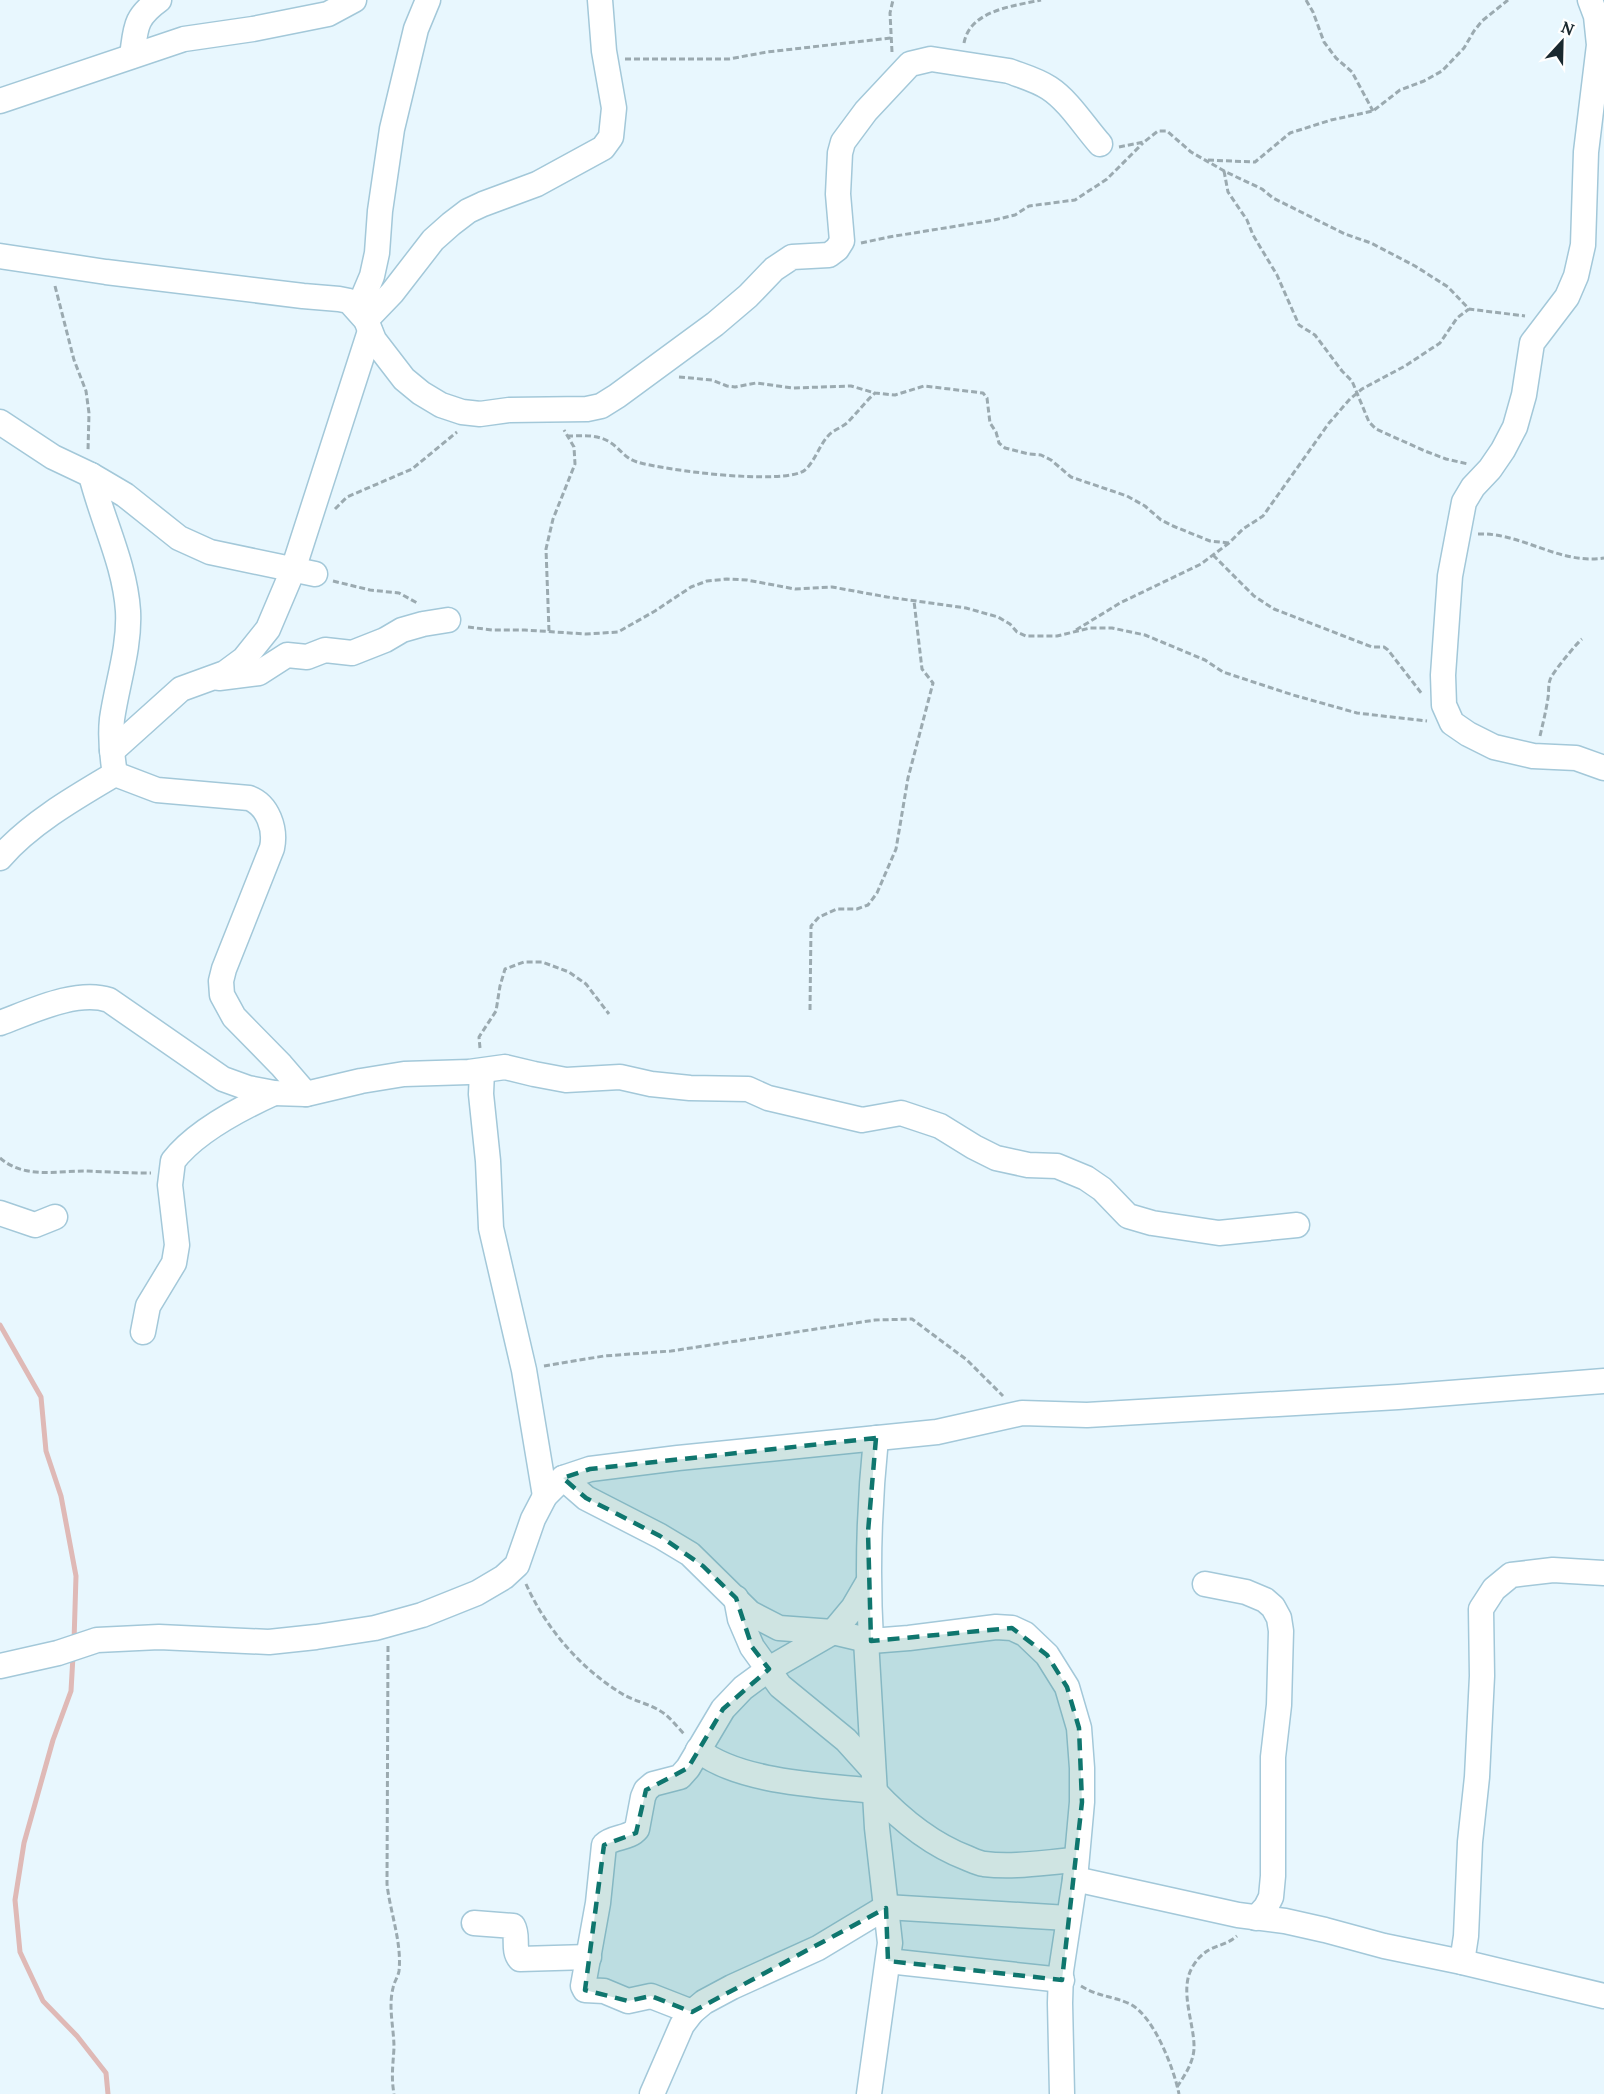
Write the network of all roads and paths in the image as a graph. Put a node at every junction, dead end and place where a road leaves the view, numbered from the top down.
1 (159, 0) edge
2 (354, 0) edge
3 (428, 0) edge
4 (600, 0) edge
5 (893, 0) edge
6 (1041, 0) edge
7 (1306, 0) edge
8 (1508, 0) edge
9 (1590, 0) edge
10 (321, 7) edge
11 (891, 38) junction
12 (132, 56) junction
13 (605, 60) junction
14 (961, 63) junction
15 (1600, 71) edge
16 (894, 80) junction
17 (0, 101) edge
18 (1373, 111) junction
19 (1144, 142) junction
20 (1100, 144) joint
21 (1208, 160) junction
22 (1224, 171) junction
23 (837, 249) junction
24 (0, 256) edge
25 (44, 262) junction
26 (1469, 309) junction
27 (365, 320) junction
28 (1550, 323) junction
29 (649, 372) junction
30 (1358, 392) junction
31 (875, 393) junction
32 (552, 411) junction
33 (480, 414) junction
34 (0, 422) edge
35 (567, 436) junction
36 (1490, 469) junction
37 (91, 475) junction
38 (330, 514) dead end
39 (1456, 540) junction
40 (1229, 543) junction
41 (1213, 555) junction
42 (1604, 558) edge
43 (304, 572) junction
44 (914, 601) junction
45 (448, 620) junction
46 (549, 631) junction
47 (1074, 631) junction
48 (1582, 639) dead end
49 (207, 680) junction
50 (1446, 708) junction
51 (1460, 728) junction
52 (1533, 756) junction
53 (113, 763) junction
54 (1604, 768) edge
55 (0, 858) edge
56 (810, 1010) dead end
57 (609, 1014) dead end
58 (0, 1023) edge
59 (482, 1071) junction
60 (274, 1093) junction
61 (306, 1094) junction
62 (0, 1158) edge
63 (171, 1174) junction
64 (0, 1213) edge
65 (55, 1217) dead end
66 (1297, 1225) dead end
67 (144, 1332) dead end
68 (524, 1370) junction
69 (1604, 1381) edge
70 (1022, 1413) junction
71 (876, 1437) junction
72 (563, 1478) junction
73 (545, 1496) junction
74 (517, 1565) junction
75 (1604, 1573) edge
76 (867, 1584) junction
77 (1205, 1584) dead end
78 (735, 1598) junction
79 (387, 1625) junction
80 (833, 1632) junction
81 (868, 1640) junction
82 (0, 1666) edge
83 (770, 1669) junction
84 (698, 1750) junction
85 (873, 1781) junction
86 (1076, 1870) junction
87 (886, 1907) junction
88 (1068, 1918) junction
89 (1256, 1918) junction
90 (474, 1923) dead end
91 (589, 1957) junction
92 (888, 1961) junction
93 (1462, 1962) junction
94 (1062, 1980) junction
95 (1604, 1996) edge
96 (692, 2012) junction
97 (1178, 2087) junction
98 (394, 2094) edge
99 (652, 2094) edge
100 (869, 2094) edge
101 (1062, 2094) edge
102 (1179, 2094) edge

1 - 12 street
2 - 10 street
3 - 27 street
4 - 13 street
5 - 11 path
6 - 14 path
7 - 18 path
8 - 18 path
9 - 15 street
10 - 12 street
11 - 13 path
11 - 16 path
12 - 17 street
13 - 27 street
14 - 16 street
14 - 20 street
15 - 28 street
16 - 23 street
18 - 21 path
19 - 20 path
19 - 21 path
19 - 23 path
21 - 22 path
22 - 26 path
22 - 30 path
23 - 29 street
24 - 25 street
25 - 27 street
25 - 37 path
26 - 28 path
26 - 30 path
27 - 33 street
27 - 43 street
28 - 36 street
29 - 31 path
29 - 32 street
30 - 36 path
30 - 40 path
31 - 35 path
31 - 40 path
32 - 33 street
32 - 35 path
33 - 38 path
34 - 37 street
35 - 46 path
36 - 39 street
37 - 43 street
37 - 53 street
39 - 42 path
39 - 50 street
40 - 41 path
41 - 47 path
41 - 50 path
43 - 45 path
43 - 49 street
44 - 46 path
44 - 47 path
44 - 56 path
45 - 46 path
45 - 49 street
47 - 51 path
48 - 52 path
49 - 53 street
50 - 51 street
51 - 52 street
52 - 54 street
53 - 55 street
53 - 61 street
57 - 59 path
58 - 60 street
59 - 61 street
59 - 66 street
59 - 68 street
60 - 61 street
60 - 63 street
62 - 63 path
63 - 67 street
64 - 65 street
68 - 70 path
68 - 73 street
69 - 70 street
70 - 71 street
71 - 72 street
71 - 76 street
72 - 73 street
72 - 78 street
73 - 74 street
74 - 79 street
74 - 84 path
75 - 93 street
76 - 80 street
76 - 81 street
77 - 89 street
78 - 80 street
78 - 83 street
79 - 82 street
79 - 98 path
80 - 81 street
80 - 83 street
81 - 85 street
81 - 86 street
83 - 84 street
83 - 85 street
84 - 85 street
84 - 91 street
85 - 86 street
85 - 87 street
86 - 88 street
86 - 89 street
87 - 88 street
87 - 92 street
87 - 96 street
88 - 94 street
89 - 93 street
89 - 97 path
90 - 91 street
91 - 96 street
92 - 94 street
92 - 100 street
93 - 95 street
94 - 97 path
94 - 101 street
96 - 99 street
97 - 102 path

